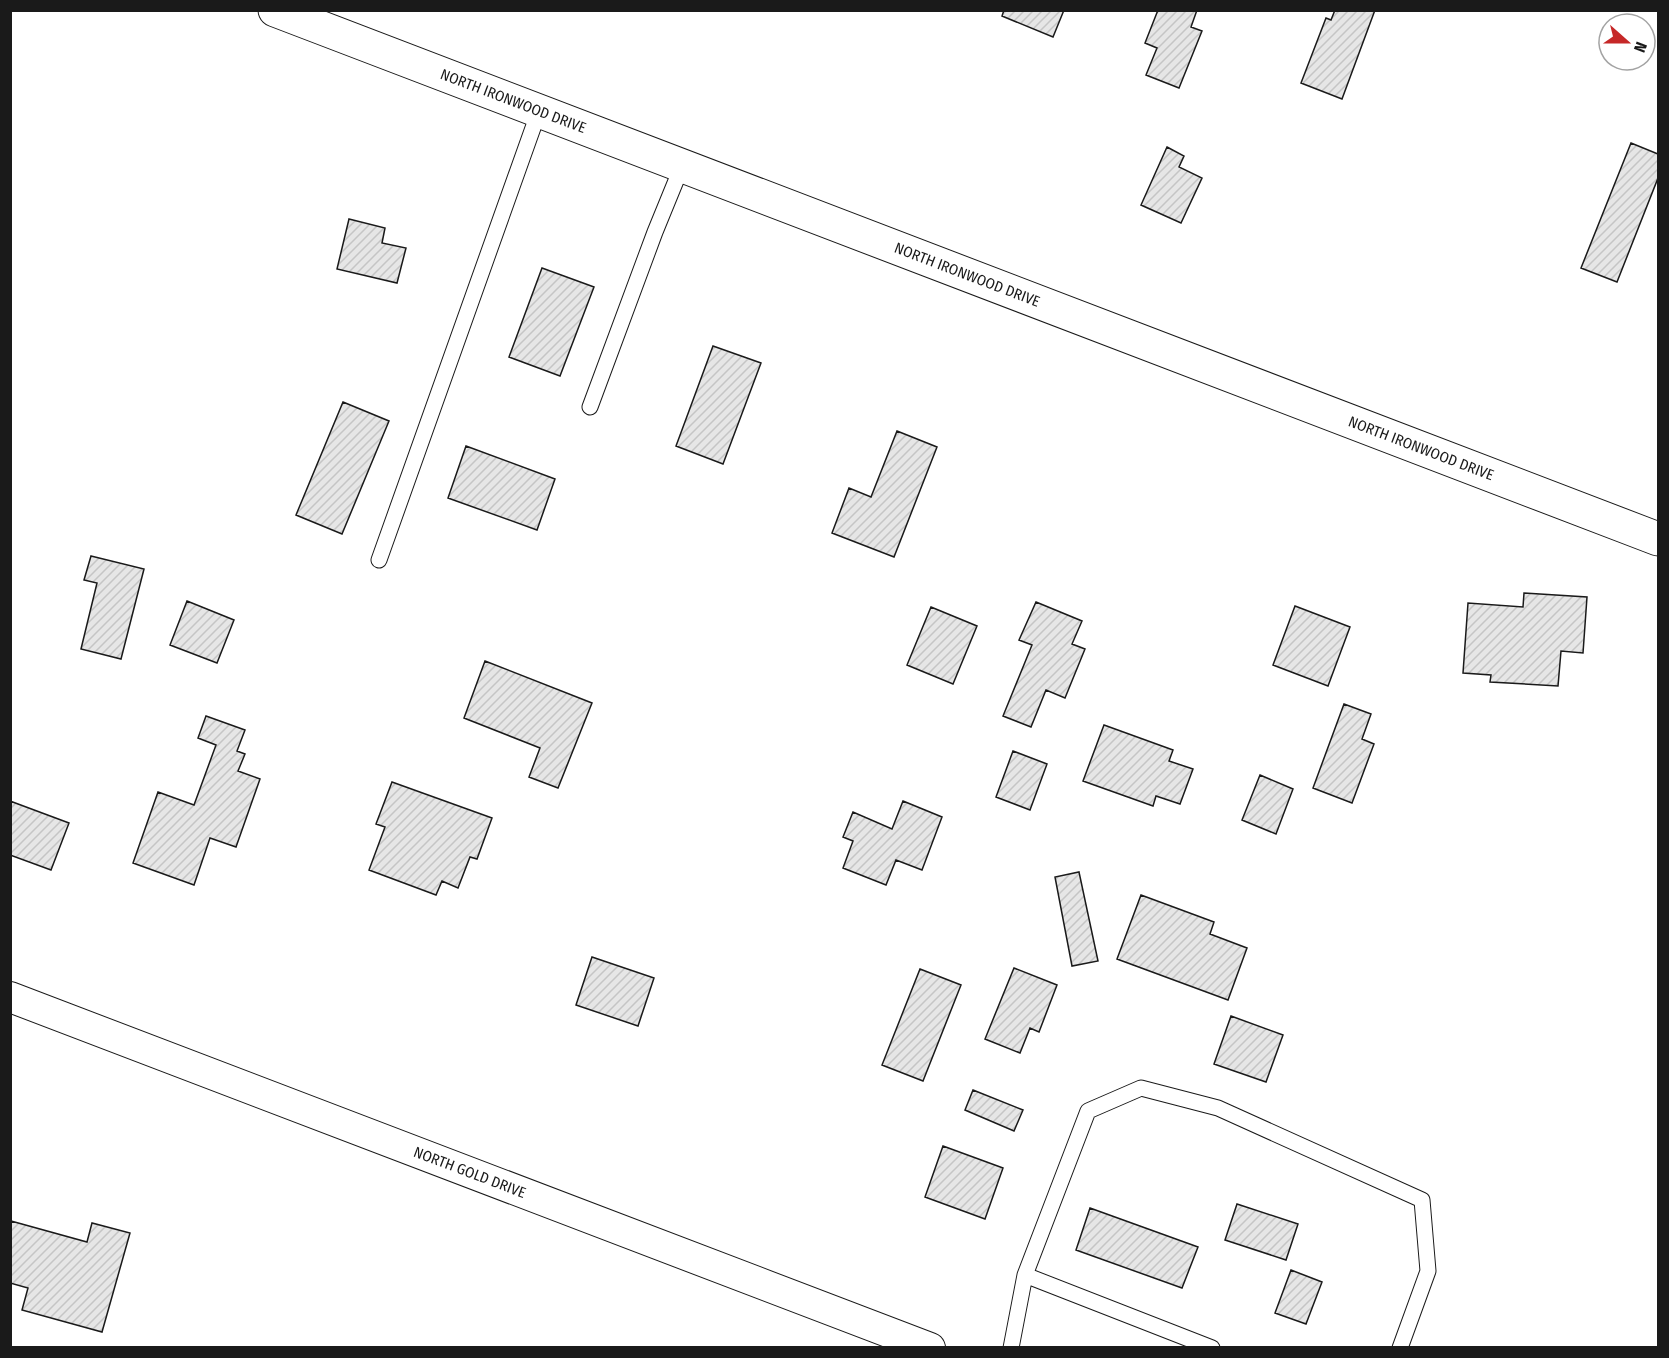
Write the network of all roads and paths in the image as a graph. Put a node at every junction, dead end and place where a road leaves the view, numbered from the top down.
1 (275, 10) edge
2 (539, 111) junction
3 (682, 166) junction
4 (590, 407) dead end
5 (1659, 539) edge
6 (379, 560) dead end
7 (10, 997) edge
8 (1025, 1275) junction
9 (930, 1347) edge
10 (1011, 1347) edge
11 (1212, 1347) edge
12 (1400, 1347) edge

1 - 2 main road, NORTH IRONWOOD DRIVE
2 - 3 main road, NORTH IRONWOOD DRIVE
2 - 6 lane
3 - 4 lane
3 - 5 main road, NORTH IRONWOOD DRIVE
7 - 9 street, NORTH GOLD DRIVE
8 - 10 lane
8 - 11 lane
8 - 12 lane

